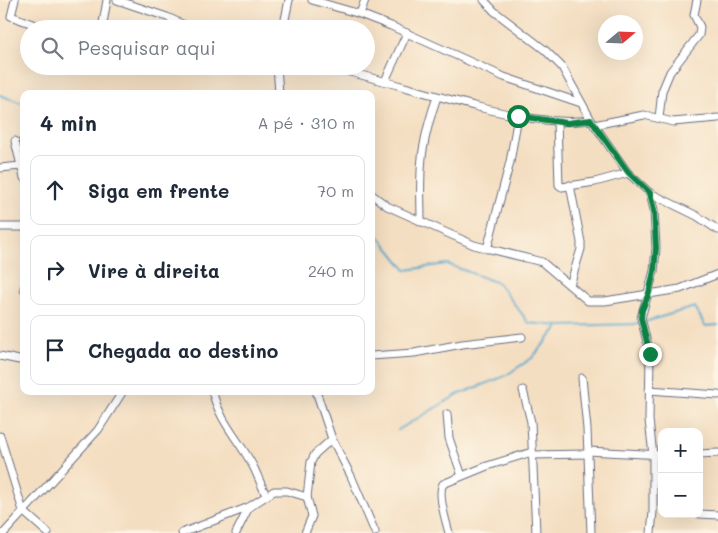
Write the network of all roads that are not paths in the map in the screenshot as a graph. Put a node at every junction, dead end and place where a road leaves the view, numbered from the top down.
1 (15, 0) edge
2 (107, 0) edge
3 (117, 0) edge
4 (289, 0) edge
5 (312, 0) edge
6 (365, 0) edge
7 (484, 0) edge
8 (697, 0) edge
9 (360, 14) junction
10 (22, 20) edge
11 (104, 20) edge
12 (173, 20) edge
13 (284, 20) edge
14 (375, 20) edge
15 (375, 20) edge
16 (406, 33) junction
17 (278, 75) edge
18 (362, 75) edge
19 (385, 81) junction
20 (279, 90) edge
21 (437, 96) junction
22 (581, 103) junction
23 (518, 116) junction
24 (659, 118) junction
25 (718, 118) edge
26 (557, 121) junction
27 (593, 123) junction
28 (15, 141) dead end
29 (20, 162) edge
30 (20, 166) edge
31 (0, 168) edge
32 (628, 172) junction
33 (570, 186) junction
34 (650, 193) junction
35 (375, 197) edge
36 (421, 222) junction
37 (0, 227) edge
38 (20, 227) edge
39 (718, 230) edge
40 (487, 249) junction
41 (718, 274) edge
42 (570, 285) junction
43 (649, 293) junction
44 (522, 337) dead end
45 (0, 356) edge
46 (375, 356) edge
47 (20, 360) edge
48 (582, 378) dead end
49 (522, 390) dead end
50 (649, 390) junction
51 (120, 395) edge
52 (213, 395) edge
53 (317, 395) edge
54 (718, 395) edge
55 (447, 414) dead end
56 (0, 436) edge
57 (332, 439) junction
58 (2, 451) edge
59 (588, 452) junction
60 (532, 453) junction
61 (718, 453) edge
62 (703, 454) edge
63 (653, 455) junction
64 (658, 455) edge
65 (462, 476) junction
66 (266, 495) junction
67 (307, 497) junction
68 (249, 507) junction
69 (23, 511) junction
70 (653, 512) junction
71 (658, 512) edge
72 (703, 514) edge
73 (718, 515) edge
74 (375, 532) edge
75 (4, 533) edge
76 (48, 533) edge
77 (182, 533) edge
78 (236, 533) edge
79 (305, 533) edge
80 (448, 533) edge
81 (536, 533) edge
82 (591, 533) edge
83 (650, 533) edge

1 - 10 street
2 - 11 street
3 - 12 street
4 - 13 street
5 - 9 street
6 - 9 street
7 - 22 street
8 - 24 street
9 - 14 street
15 - 16 street
16 - 19 street
16 - 22 street
17 - 20 street
18 - 19 street
19 - 21 street
21 - 23 street
21 - 36 street
22 - 27 street
23 - 26 street
23 - 40 street
24 - 25 street
24 - 27 street
26 - 27 street
26 - 33 street
27 - 32 street
28 - 29 street
30 - 31 street
32 - 33 street
32 - 34 street
33 - 42 street
34 - 39 street
34 - 43 street
35 - 36 street
36 - 40 street
37 - 38 street
40 - 42 street
41 - 43 street
42 - 43 street
43 - 50 street
44 - 46 street
45 - 47 street
48 - 59 street
49 - 60 street
50 - 54 street
50 - 63 street
51 - 69 street
52 - 66 street
53 - 57 street
55 - 65 street
56 - 58 street
57 - 67 street
57 - 74 street
58 - 69 street
59 - 60 street
59 - 63 street
59 - 82 street
60 - 65 street
60 - 81 street
61 - 62 street
63 - 64 street
63 - 70 street
65 - 80 street
66 - 67 street
66 - 68 street
67 - 79 street
68 - 77 street
68 - 78 street
69 - 75 street
69 - 76 street
70 - 71 street
70 - 83 street
72 - 73 street

